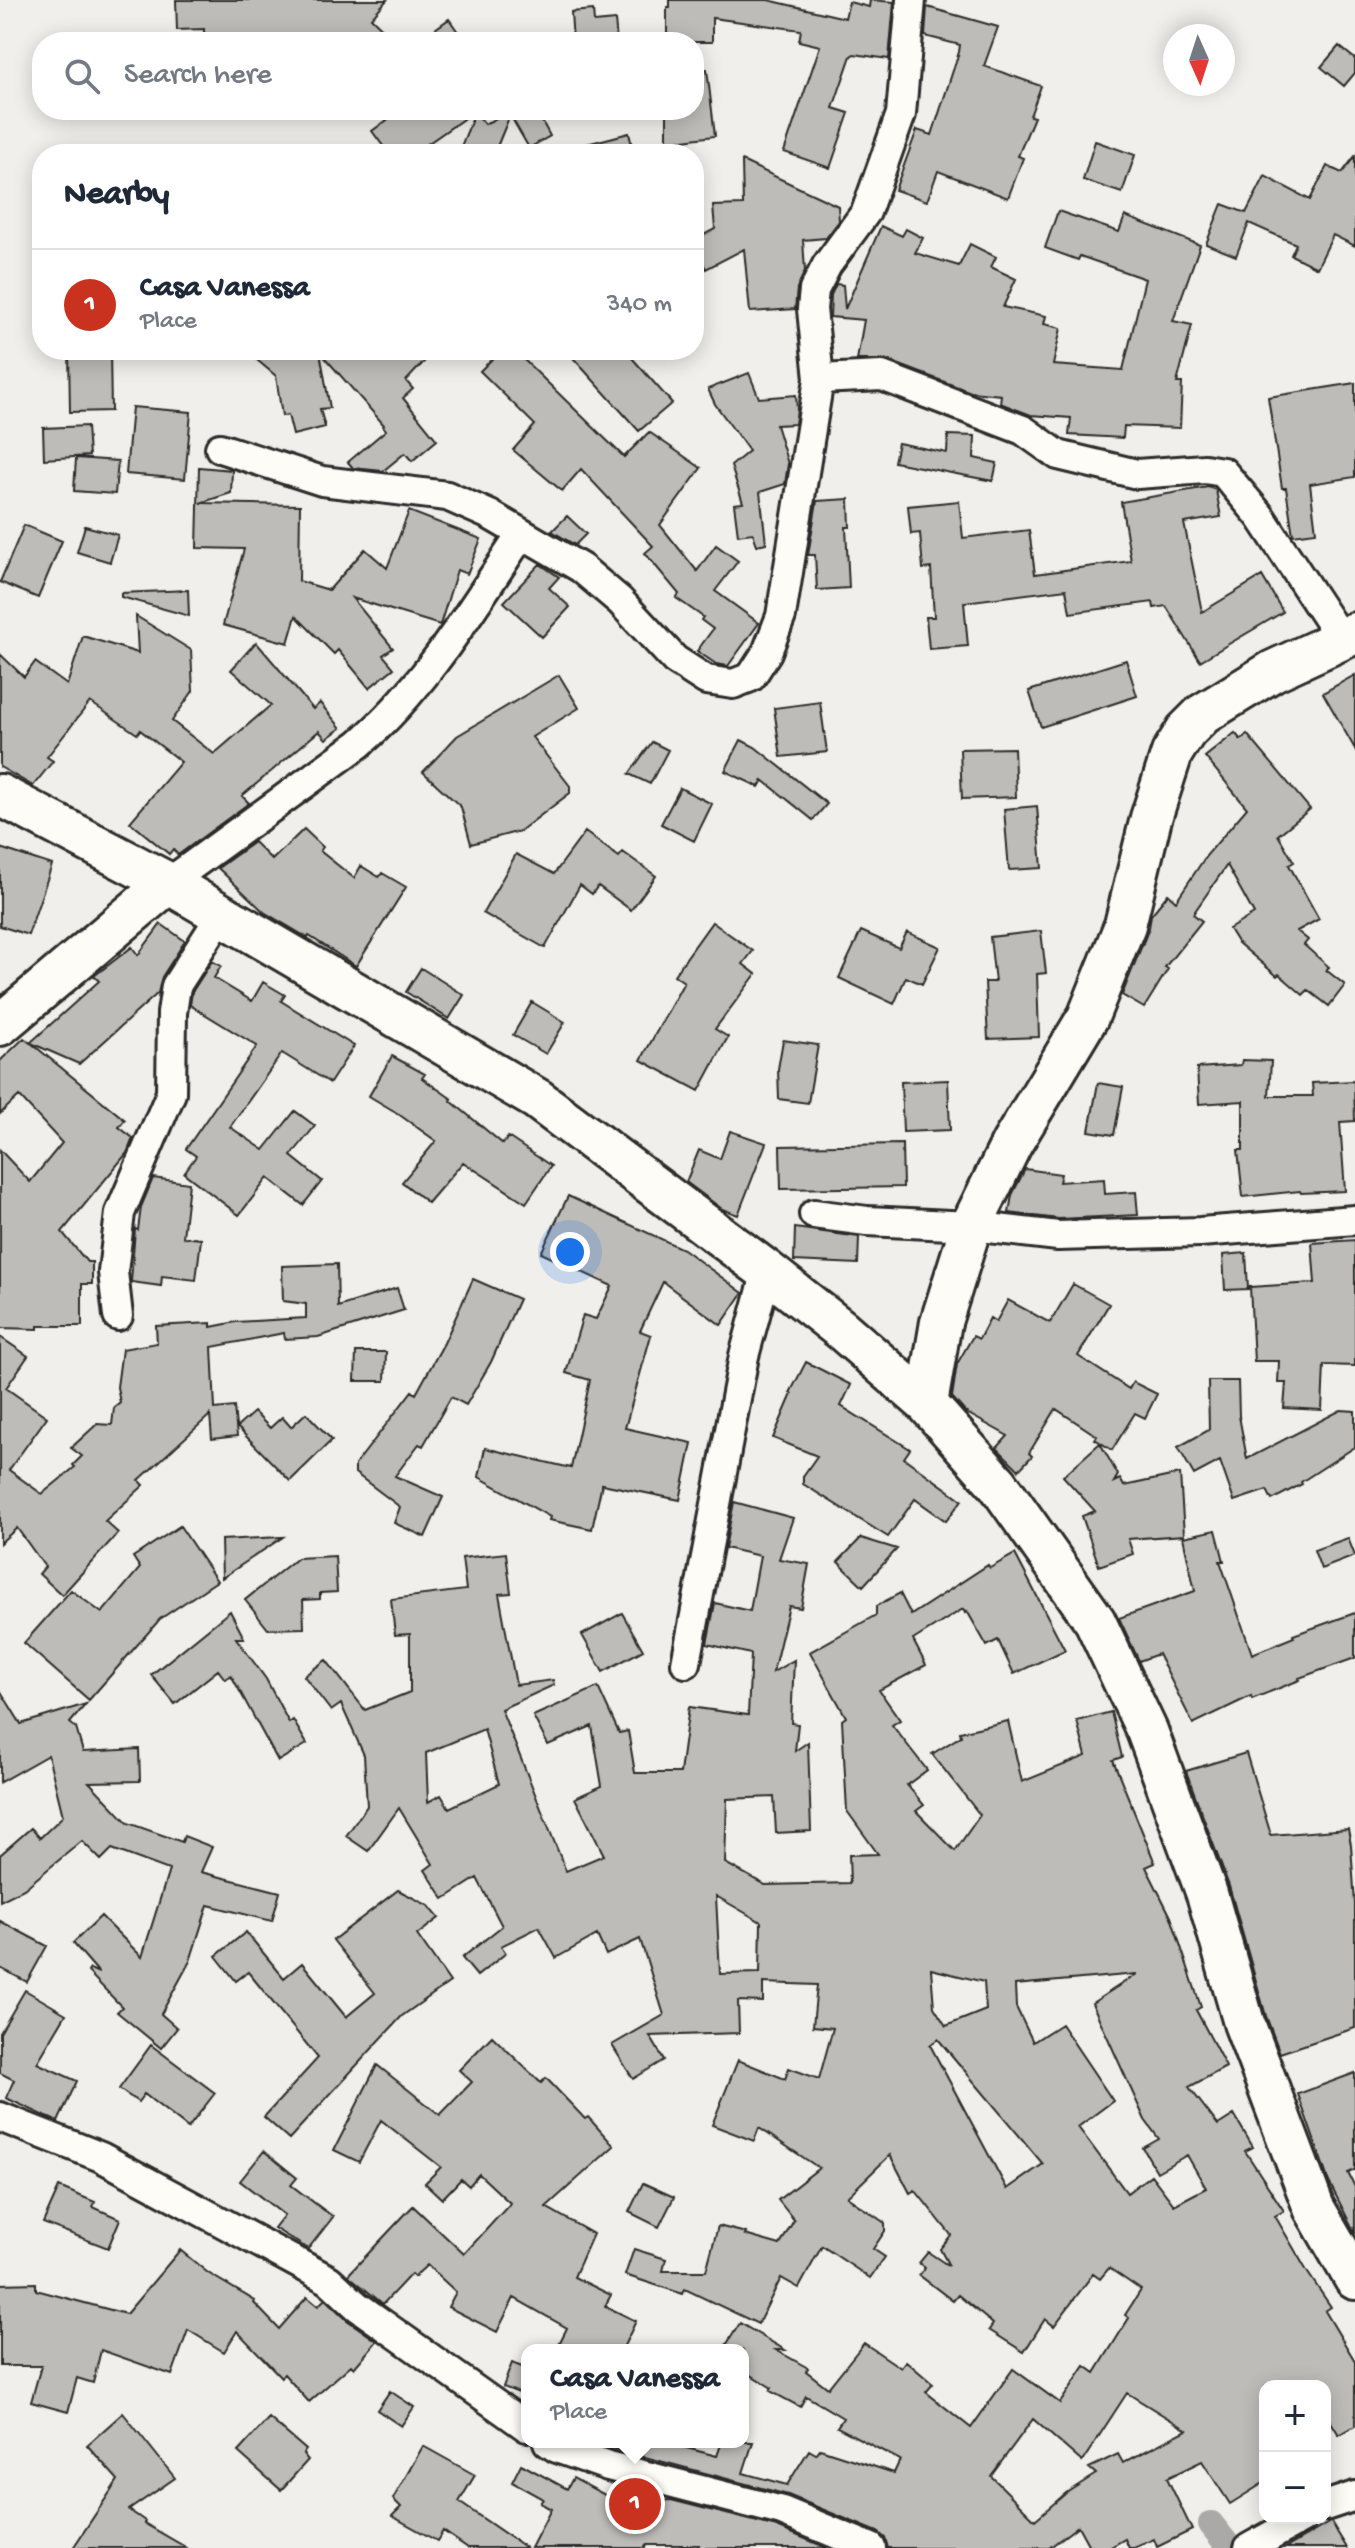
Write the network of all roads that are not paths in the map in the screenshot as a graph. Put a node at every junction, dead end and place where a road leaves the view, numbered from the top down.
1 (911, 0) edge
2 (819, 379) junction
3 (220, 448) dead end
4 (521, 535) junction
5 (1348, 636) edge
6 (0, 795) edge
7 (168, 883) junction
8 (222, 914) junction
9 (0, 1025) edge
10 (814, 1214) dead end
11 (1355, 1220) edge
12 (971, 1226) junction
13 (767, 1271) junction
14 (118, 1316) dead end
15 (927, 1404) junction
16 (686, 1663) dead end
17 (0, 2117) edge
18 (1355, 2279) edge
19 (521, 2423) edge
20 (557, 2448) edge
21 (1355, 2496) edge
22 (1331, 2504) edge
23 (1292, 2524) edge
24 (1251, 2546) edge
25 (871, 2548) edge

1 - 2 street
2 - 4 street
2 - 5 street
3 - 4 street
4 - 7 street
5 - 12 main road
6 - 7 main road
7 - 8 main road
7 - 9 main road
8 - 13 main road
8 - 14 street
10 - 12 street
11 - 12 street
12 - 15 main road
13 - 15 main road
13 - 16 street
15 - 18 main road
17 - 19 street
20 - 25 street
21 - 22 street
23 - 24 street

